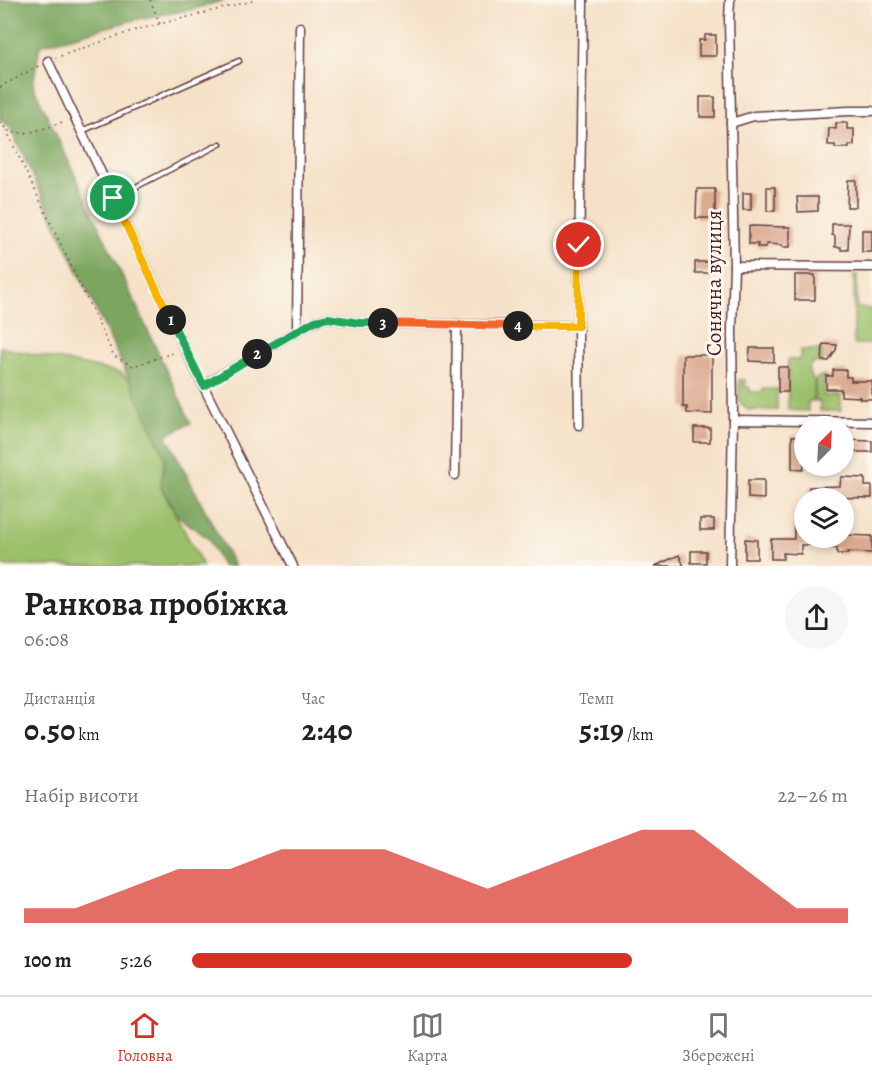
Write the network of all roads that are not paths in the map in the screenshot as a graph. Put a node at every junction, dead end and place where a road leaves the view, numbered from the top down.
1 (583, 0) edge
2 (730, 0) edge
3 (300, 27) dead end
4 (48, 61) road end
5 (239, 61) dead end
6 (872, 111) edge
7 (731, 123) junction
8 (82, 132) junction
9 (220, 144) dead end
10 (113, 198) junction
11 (734, 266) junction
12 (872, 267) edge
13 (457, 324) junction
14 (578, 326) junction
15 (297, 331) junction
16 (204, 386) junction
17 (733, 420) junction
18 (872, 422) edge
19 (579, 425) dead end
20 (455, 475) dead end
21 (293, 566) edge
22 (730, 566) edge

1 - 14 street
2 - 7 street, Сонячна вулиця
3 - 15 street
4 - 8 street
5 - 8 lane
6 - 7 street
7 - 11 street, Сонячна вулиця
8 - 10 street
9 - 10 lane
10 - 16 street
11 - 12 street
11 - 17 street, Сонячна вулиця
13 - 14 street
13 - 15 street
13 - 20 street
14 - 19 street
15 - 16 street
16 - 21 street
17 - 18 street
17 - 22 street, Сонячна вулиця

